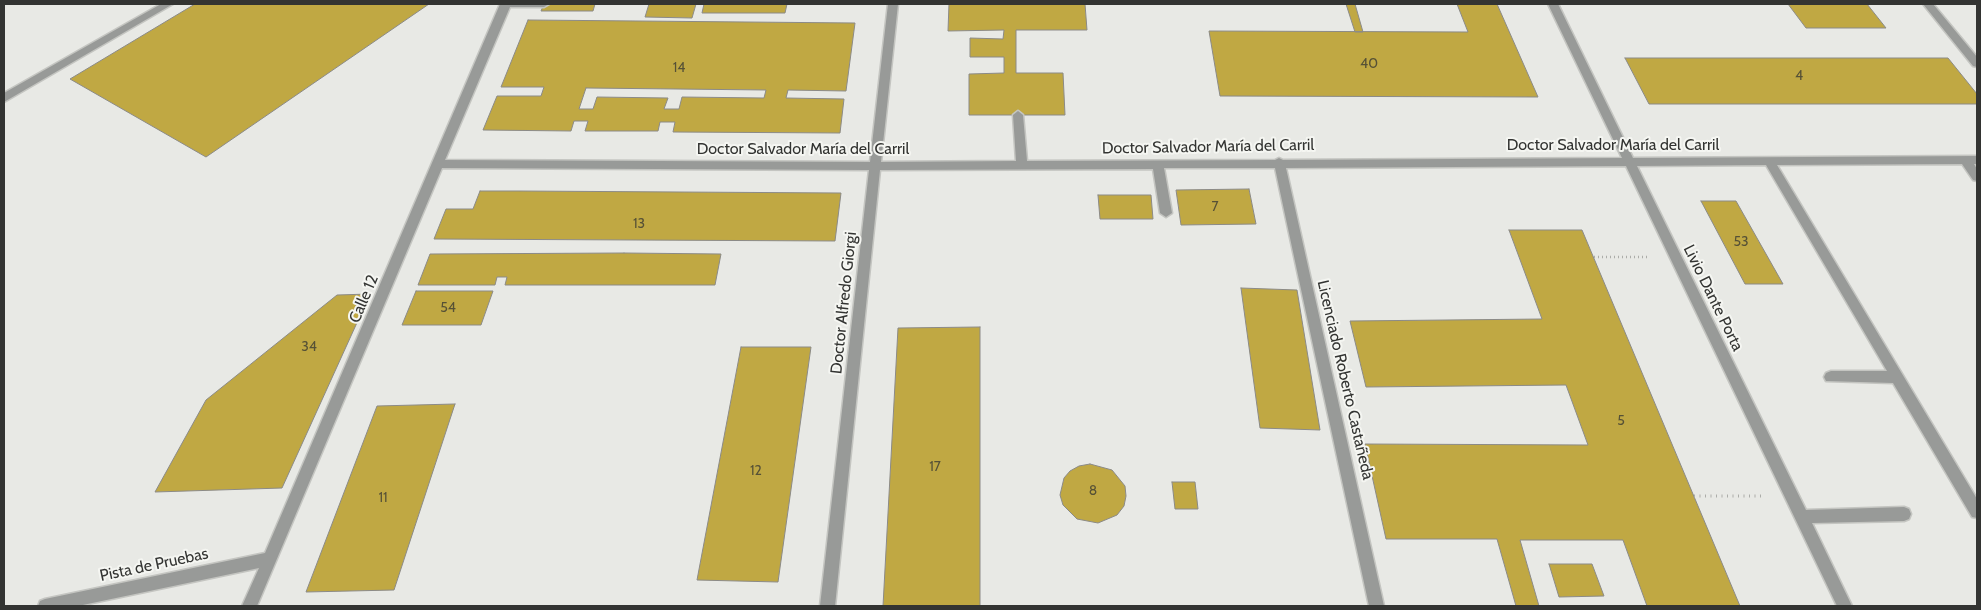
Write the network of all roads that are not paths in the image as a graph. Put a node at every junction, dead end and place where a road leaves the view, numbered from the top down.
1 (168, 4) edge
2 (506, 4) edge
3 (544, 4) edge
4 (893, 4) edge
5 (1553, 4) edge
6 (1928, 4) edge
7 (1977, 64) edge
8 (4, 98) edge
9 (1018, 115) dead end
10 (1965, 160) junction
11 (1977, 160) edge
12 (1769, 161) junction
13 (1279, 162) junction
14 (1628, 162) junction
15 (439, 164) junction
16 (1158, 164) junction
17 (1022, 165) junction
18 (875, 166) junction
19 (1977, 177) edge
20 (1166, 212) dead end
21 (1831, 377) dead end
22 (1897, 377) junction
23 (1977, 512) edge
24 (1904, 514) dead end
25 (1801, 517) junction
26 (270, 559) junction
27 (45, 606) edge
28 (250, 606) edge
29 (827, 606) edge
30 (1377, 606) edge
31 (1845, 606) edge

1 - 8 lane
2 - 3 lane
2 - 15 lane, Calle 12
4 - 18 lane, Doctor Alfredo Giorgi
5 - 14 lane, Livio Dante Porta
6 - 7 lane
9 - 17 lane
10 - 11 lane, Doctor Salvador María del Carril
10 - 12 lane, Doctor Salvador María del Carril
10 - 19 lane
12 - 14 lane, Doctor Salvador María del Carril
12 - 22 lane
13 - 14 lane, Doctor Salvador María del Carril
13 - 16 lane, Doctor Salvador María del Carril
13 - 30 lane, Licenciado Roberto Castañeda
14 - 25 lane, Livio Dante Porta
15 - 18 lane, Doctor Salvador María del Carril
15 - 26 lane, Calle 12
16 - 17 lane, Doctor Salvador María del Carril
16 - 20 lane
17 - 18 lane, Doctor Salvador María del Carril
18 - 29 lane, Doctor Alfredo Giorgi
21 - 22 lane
22 - 23 lane
24 - 25 lane
25 - 31 lane, Livio Dante Porta
26 - 27 lane, Pista de Pruebas
26 - 28 lane, Calle 12

